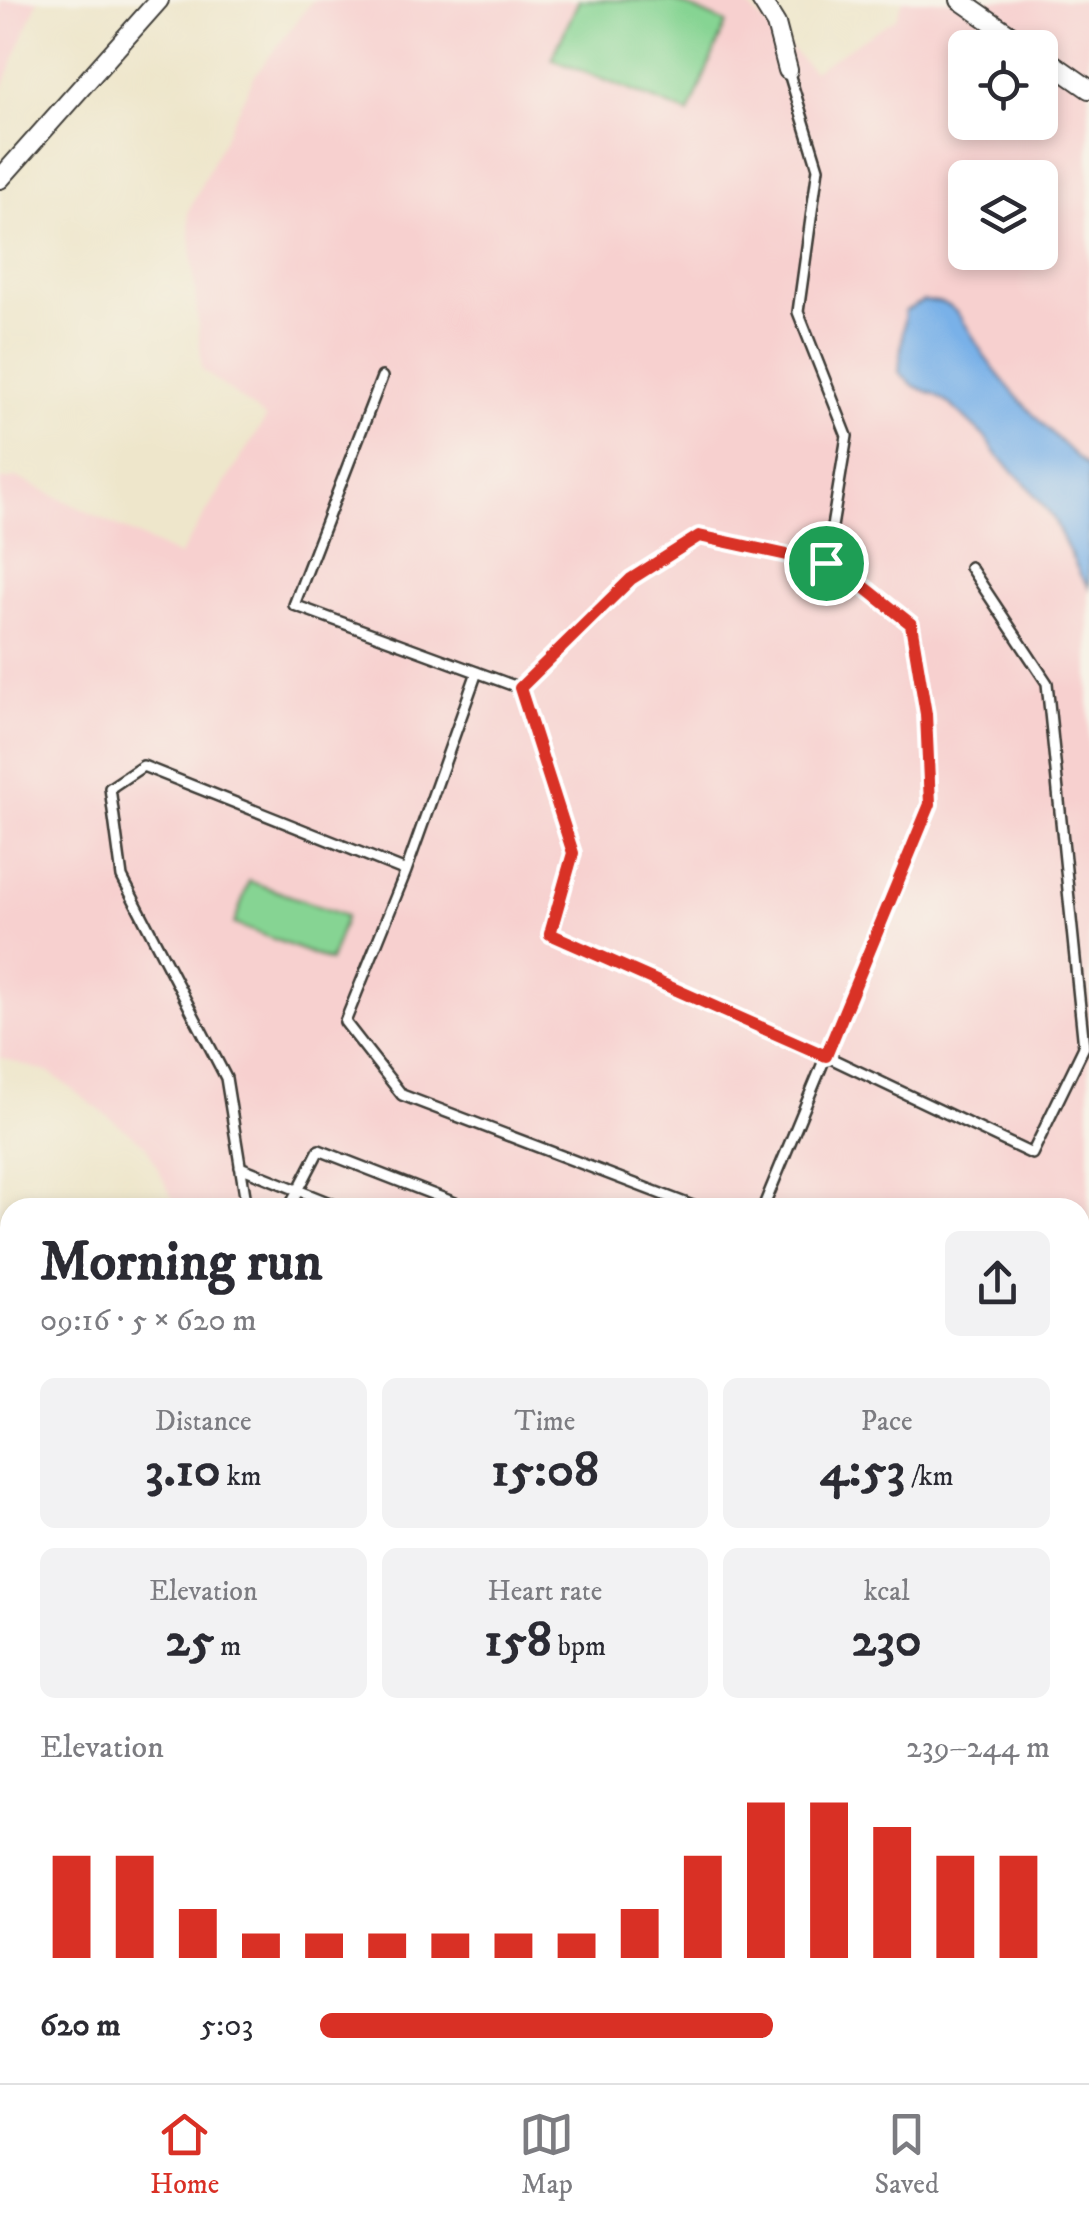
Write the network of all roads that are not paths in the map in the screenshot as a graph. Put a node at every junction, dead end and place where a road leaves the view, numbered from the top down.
1 (159, 0) edge
2 (761, 0) edge
3 (960, 0) edge
4 (1003, 30) edge
5 (1058, 67) edge
6 (788, 70) joint
7 (1089, 88) edge
8 (0, 179) edge
9 (382, 377) dead end
10 (826, 563) junction
11 (970, 567) dead end
12 (476, 672) junction
13 (520, 688) junction
14 (406, 870) junction
15 (826, 1056) junction
16 (240, 1166) junction
17 (299, 1190) junction
18 (245, 1198) edge
19 (295, 1198) edge
20 (318, 1198) edge
21 (442, 1198) edge
22 (672, 1198) edge
23 (767, 1198) edge

1 - 8 street
2 - 6 street
3 - 4 street
5 - 7 street
6 - 10 lane
9 - 12 lane
10 - 13 lane
10 - 15 lane
11 - 15 lane
12 - 13 lane
12 - 14 lane
13 - 15 lane
14 - 16 lane
14 - 22 lane
15 - 23 lane
16 - 17 lane
16 - 18 lane
17 - 19 lane
17 - 20 lane
17 - 21 lane

